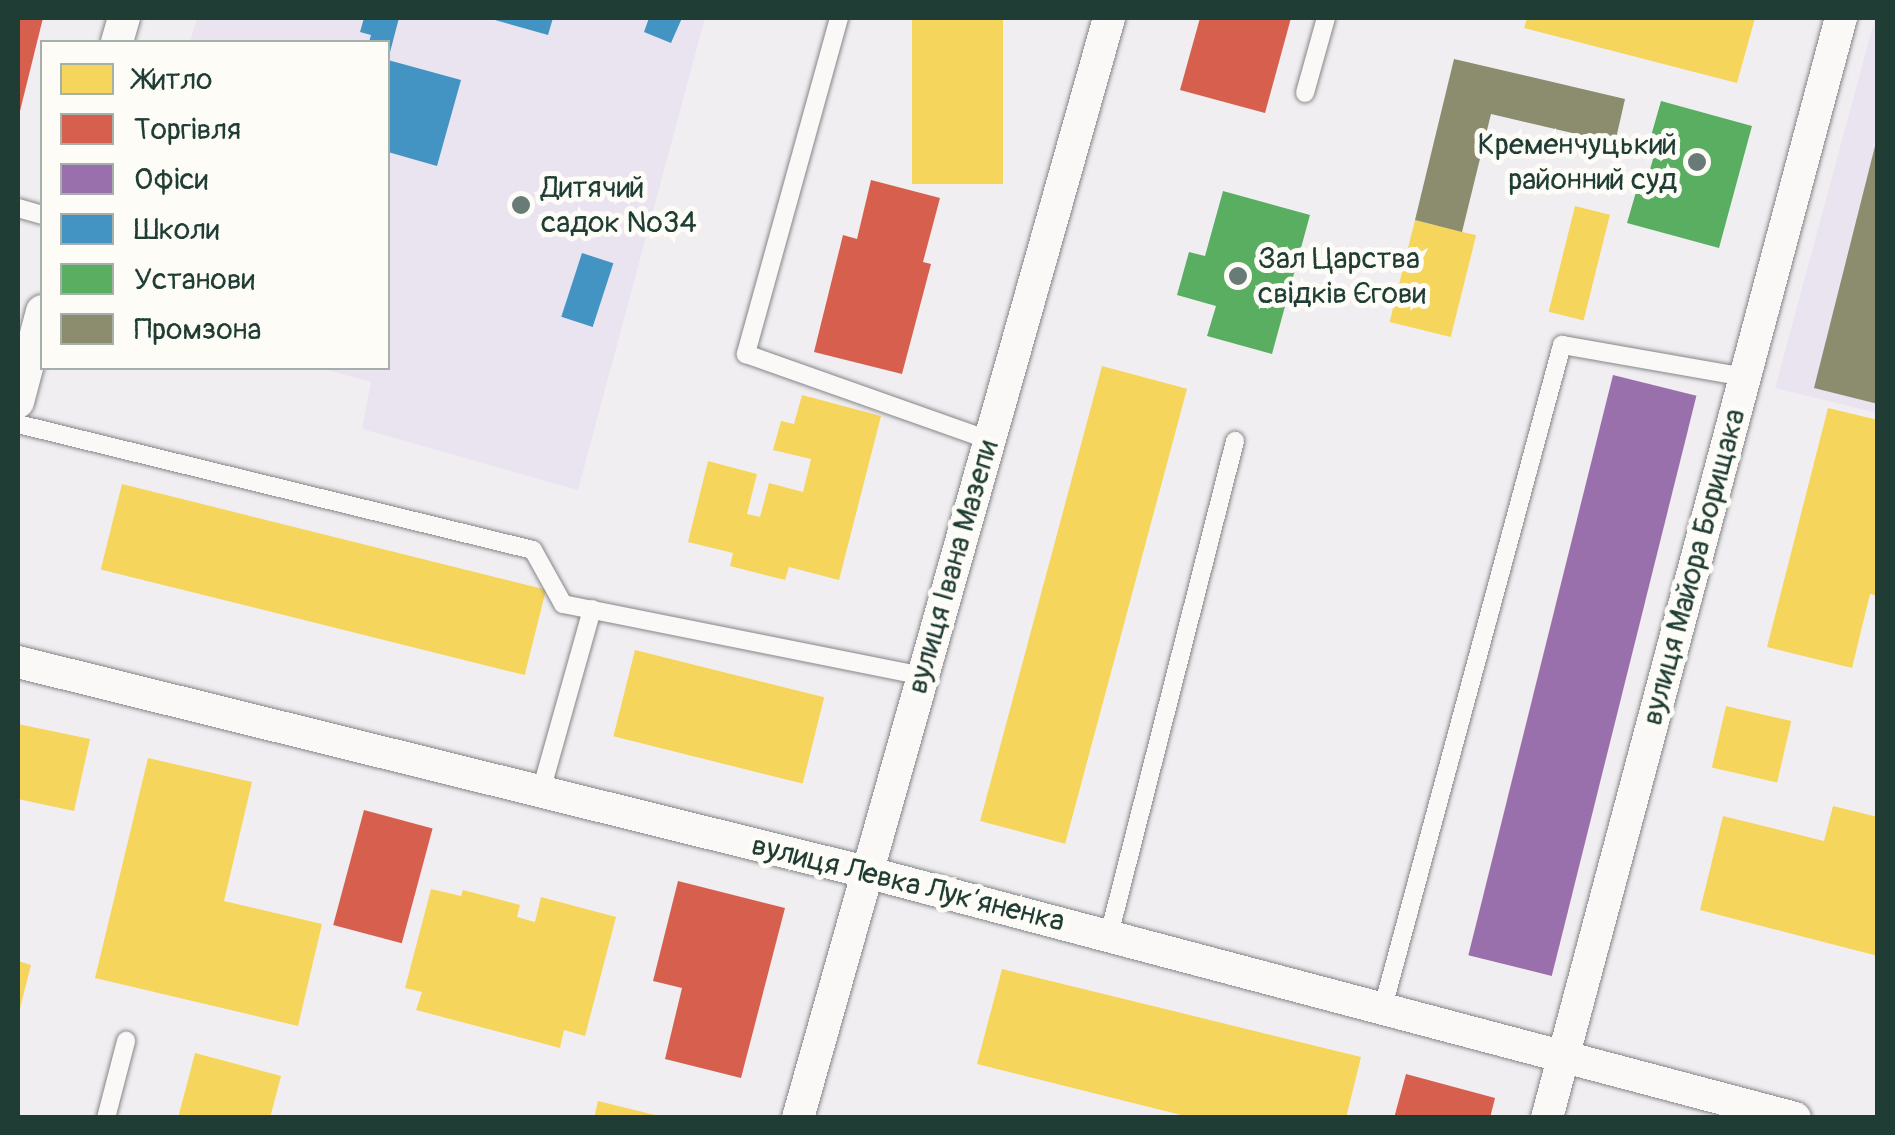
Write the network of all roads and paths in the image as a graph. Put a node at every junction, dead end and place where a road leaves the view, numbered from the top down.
1 (839, 18) edge
2 (1109, 18) edge
3 (1326, 18) edge
4 (1841, 18) edge
5 (1305, 93) dead end
6 (40, 319) edge
7 (1744, 378) junction
8 (18, 402) edge
9 (18, 424) edge
10 (989, 440) junction
11 (1235, 441) dead end
12 (592, 610) junction
13 (18, 662) edge
14 (922, 676) junction
15 (541, 791) junction
16 (866, 872) junction
17 (1108, 935) junction
18 (1384, 1007) junction
19 (126, 1041) dead end
20 (1564, 1054) junction
21 (106, 1118) edge
22 (798, 1118) edge
23 (1548, 1118) edge
24 (1795, 1118) edge

1 - 10 lane
2 - 10 street, вулиця Івана Мазепи
3 - 5 lane
4 - 7 street, вулиця Майора Борищака
6 - 8 street
7 - 18 lane
7 - 20 street, вулиця Майора Борищака
9 - 12 lane
10 - 14 street, вулиця Івана Мазепи
11 - 17 lane
12 - 14 lane
12 - 15 lane
13 - 15 street, вулиця Левка Лукʼяненка
14 - 16 street, вулиця Івана Мазепи
15 - 16 street, вулиця Левка Лукʼяненка
16 - 17 street, вулиця Левка Лукʼяненка
16 - 22 street, вулиця Івана Мазепи
17 - 18 street, вулиця Левка Лукʼяненка
18 - 20 street, вулиця Левка Лукʼяненка
19 - 21 lane
20 - 23 street, вулиця Майора Борищака
20 - 24 street, вулиця Левка Лукʼяненка

